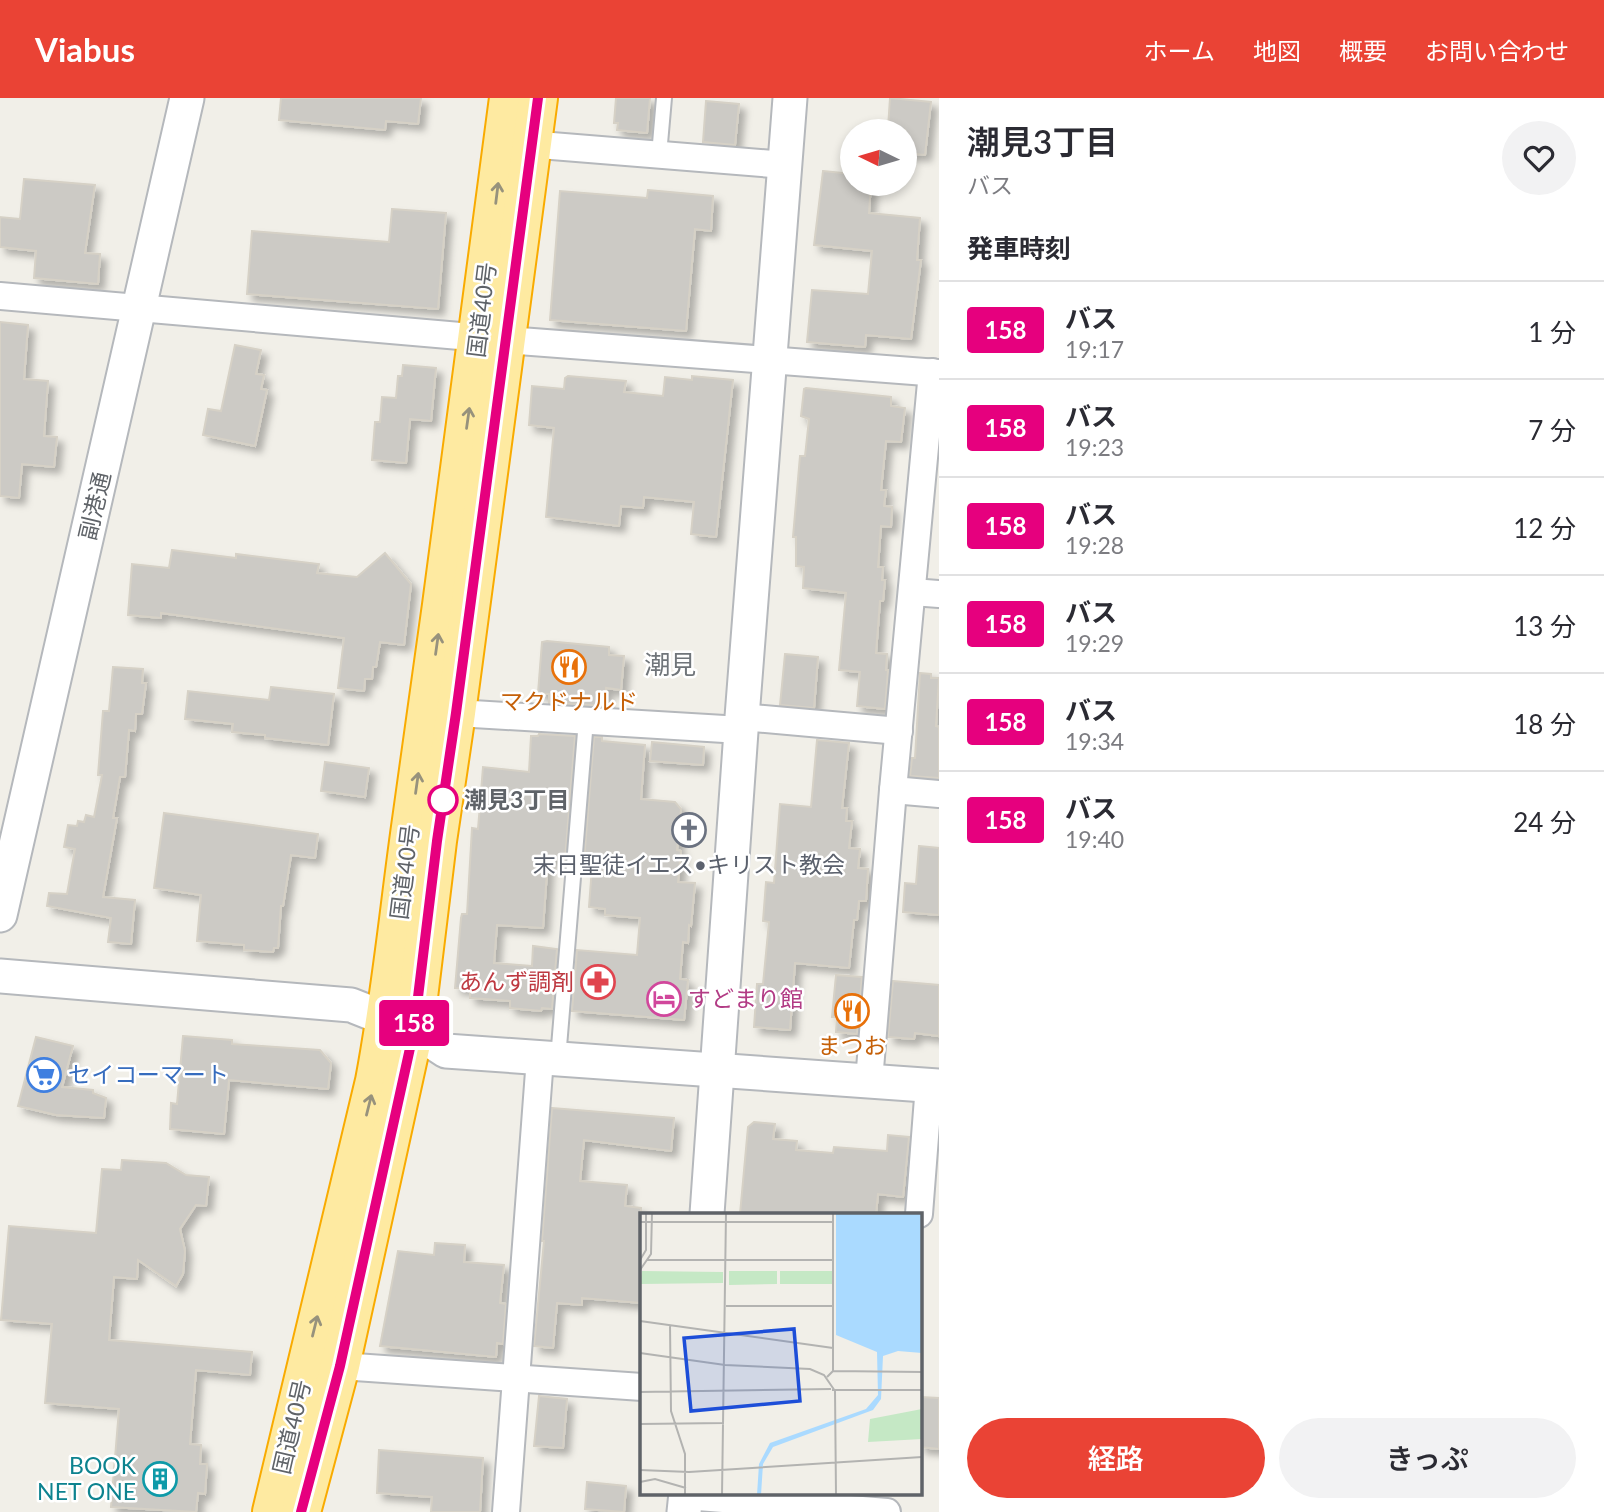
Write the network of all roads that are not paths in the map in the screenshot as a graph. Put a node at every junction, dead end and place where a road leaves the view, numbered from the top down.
1 (187, 98) edge
2 (509, 98) edge
3 (538, 98) edge
4 (664, 98) edge
5 (790, 98) edge
6 (517, 144) junction
7 (659, 155) junction
8 (785, 165) junction
9 (0, 296) edge
10 (140, 309) junction
11 (493, 338) junction
12 (770, 360) junction
13 (936, 373) edge
14 (912, 592) junction
15 (939, 594) edge
16 (442, 712) junction
17 (586, 720) junction
18 (742, 724) junction
19 (899, 731) junction
20 (893, 790) junction
21 (939, 794) edge
22 (0, 915) edge
23 (0, 976) edge
24 (400, 1024) junction
25 (549, 1059) junction
26 (718, 1069) junction
27 (869, 1081) junction
28 (934, 1086) edge
29 (707, 1213) edge
30 (919, 1213) edge
31 (323, 1365) junction
32 (515, 1379) junction
33 (640, 1387) edge
34 (897, 1494) edge
35 (685, 1500) edge
36 (272, 1512) edge
37 (301, 1512) edge
38 (506, 1512) edge
39 (887, 1512) edge
40 (895, 1512) edge

1 - 10 street, 副港通
2 - 6 highway, 国道40号
3 - 6 highway, 国道40号
4 - 7 lane
5 - 8 street
6 - 7 street
6 - 11 highway, 国道40号
7 - 8 street
8 - 12 street
9 - 10 street
10 - 11 street
10 - 22 street, 副港通
11 - 12 street
11 - 16 highway, 国道40号
12 - 13 street
12 - 18 street
13 - 14 street
14 - 15 street
14 - 19 street
16 - 17 street
16 - 24 highway, 国道40号
17 - 18 street
17 - 25 lane
18 - 19 street
18 - 26 street
19 - 20 street
20 - 21 street
20 - 27 street
23 - 24 street
24 - 25 street
24 - 31 highway, 国道40号
25 - 26 street
25 - 32 street
26 - 27 street
26 - 29 street
27 - 28 street
28 - 30 street
31 - 32 street
31 - 36 highway, 国道40号
31 - 37 highway, 国道40号
32 - 33 street
32 - 38 street
34 - 40 street
35 - 39 street

